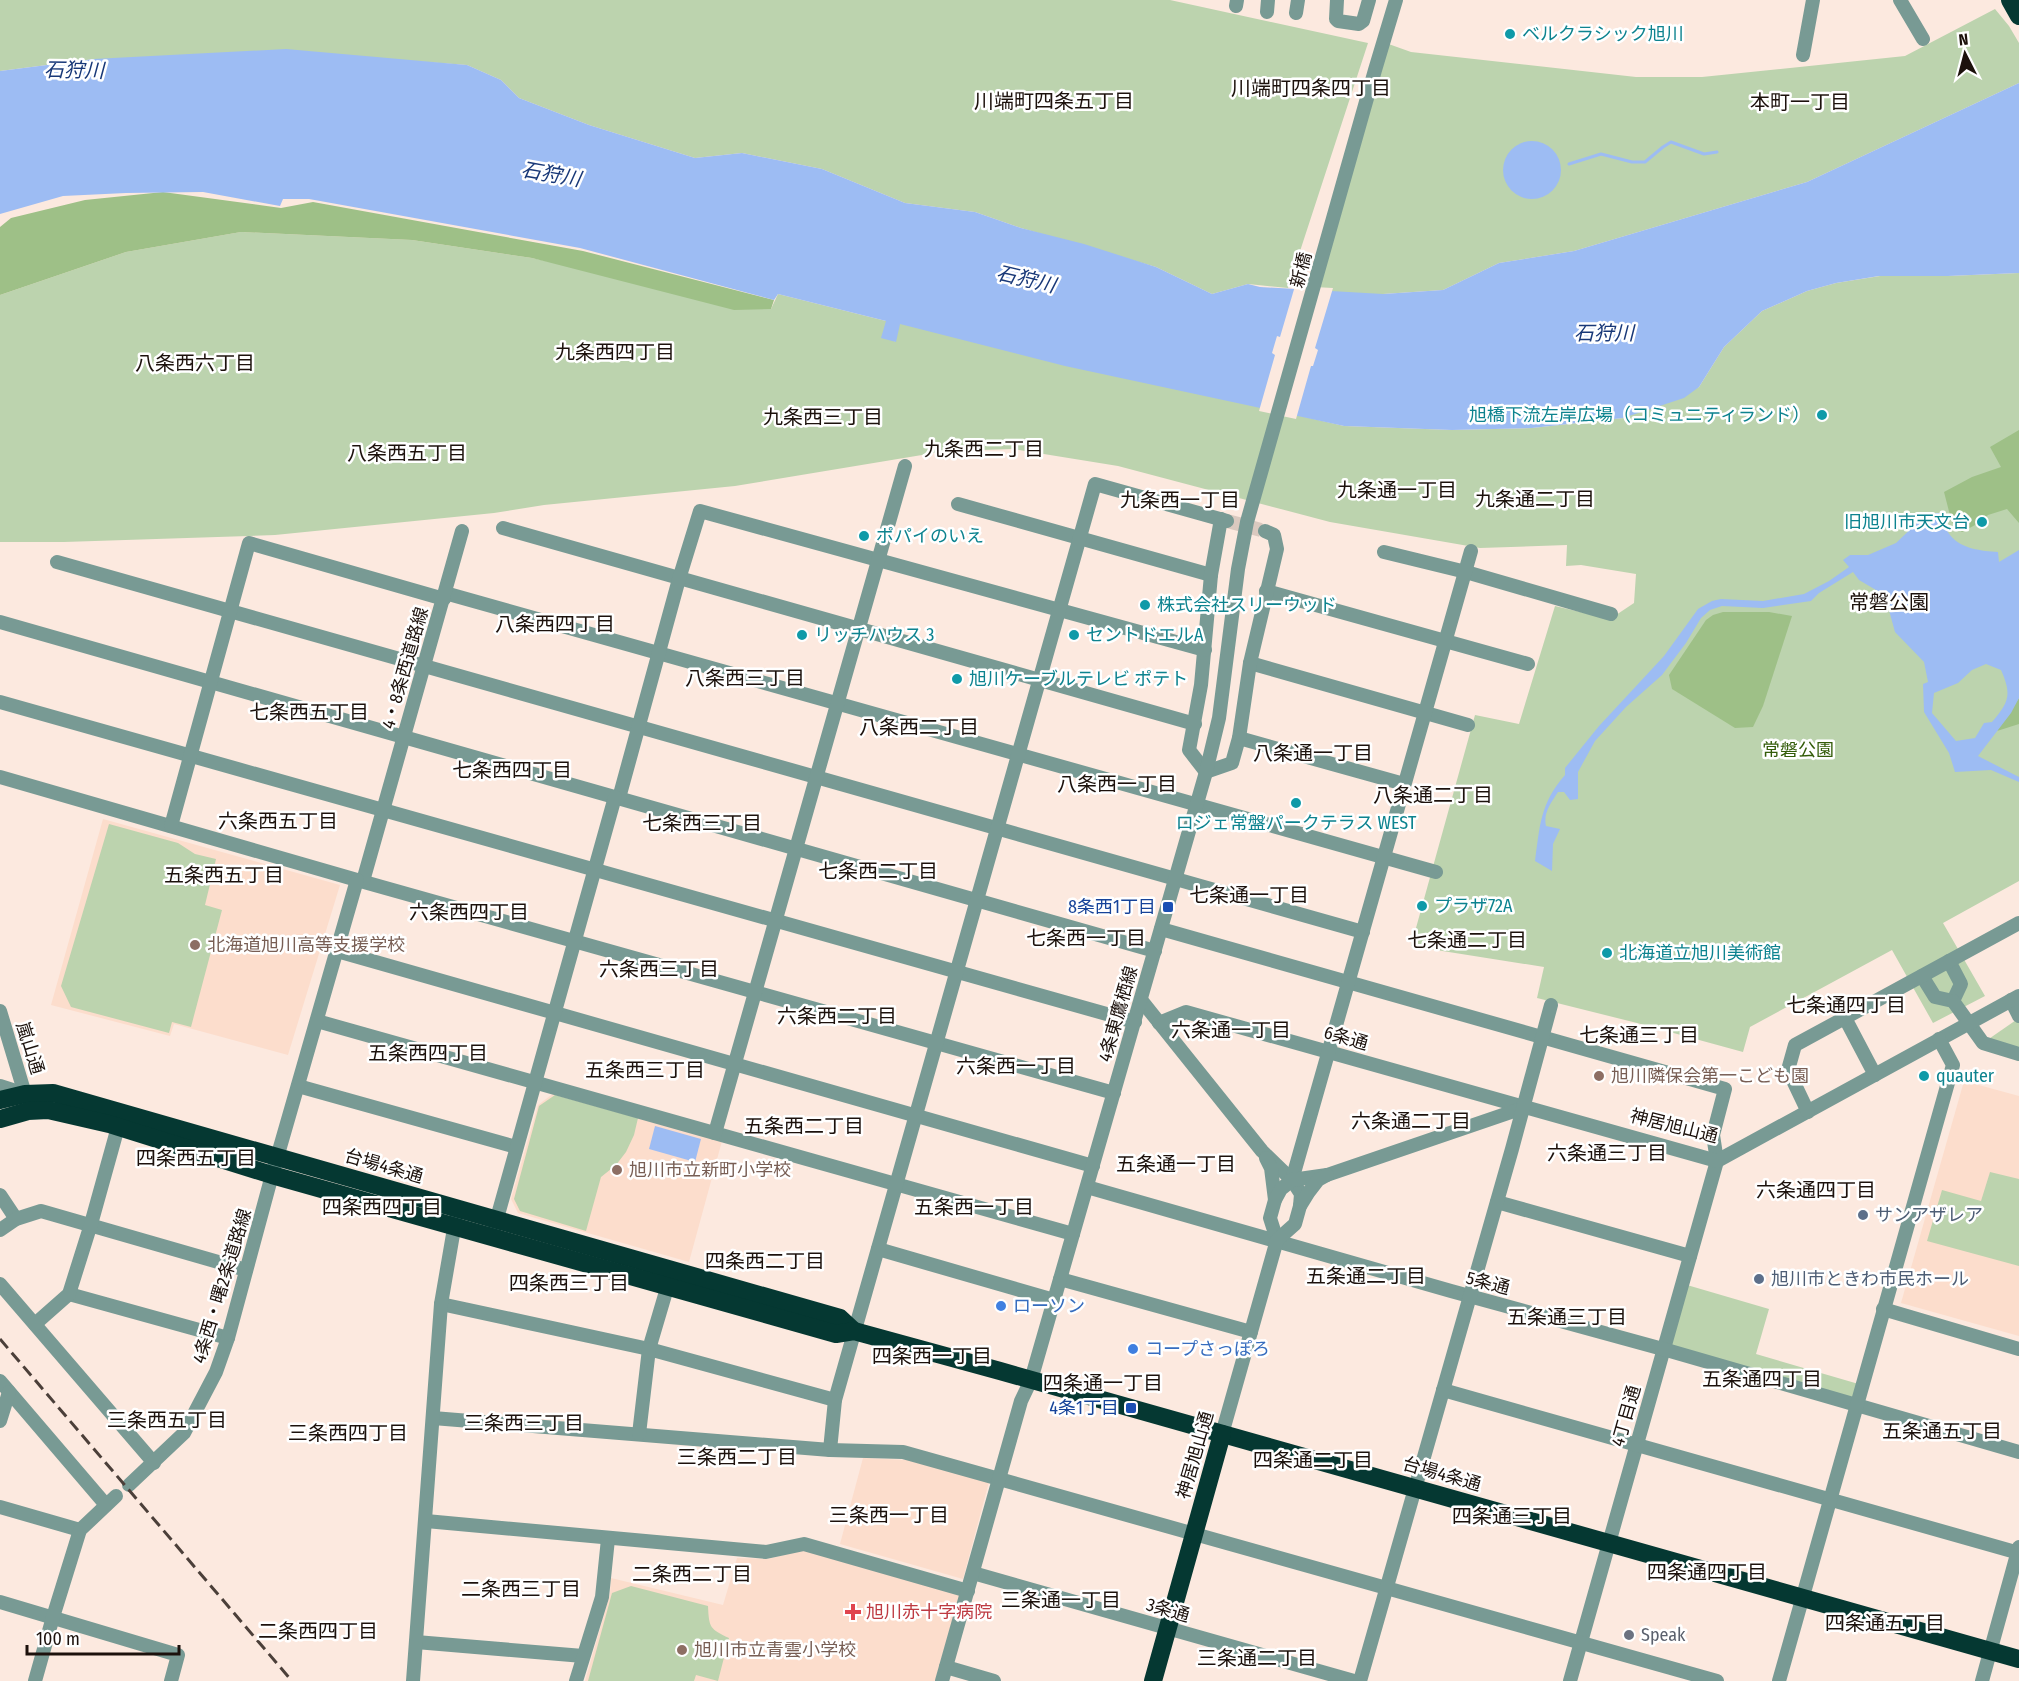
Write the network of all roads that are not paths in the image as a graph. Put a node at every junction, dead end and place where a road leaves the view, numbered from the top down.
1 (1337, 0) edge
2 (1369, 0) edge
3 (1396, 0) edge
4 (1813, 0) edge
5 (1900, 0) edge
6 (2010, 0) edge
7 (2019, 16) edge
8 (1923, 39) dead end
9 (1803, 55) dead end
10 (905, 466) dead end
11 (1260, 479) joint
12 (958, 504) dead end
13 (503, 528) dead end
14 (462, 531) dead end
15 (1269, 533) dead end
16 (1080, 537) junction
17 (1471, 551) dead end
18 (1384, 552) dead end
19 (878, 561) junction
20 (57, 562) dead end
21 (1466, 572) junction
22 (1210, 575) junction
23 (679, 579) junction
24 (1266, 591) junction
25 (444, 596) junction
26 (1059, 609) junction
27 (231, 611) junction
28 (1611, 614) dead end
29 (0, 622) edge
30 (858, 630) junction
31 (1446, 641) junction
32 (1205, 650) junction
33 (660, 654) junction
34 (1250, 663) junction
35 (1528, 664) dead end
36 (425, 666) junction
37 (1039, 680) junction
38 (212, 682) junction
39 (0, 702) edge
40 (837, 704) junction
41 (1424, 713) junction
42 (1195, 724) junction
43 (1468, 725) dead end
44 (638, 727) junction
45 (404, 737) junction
46 (1239, 738) junction
47 (1018, 755) junction
48 (190, 756) junction
49 (1206, 772) junction
50 (0, 777) edge
51 (816, 777) junction
52 (1404, 784) junction
53 (617, 797) junction
54 (1196, 806) junction
55 (383, 810) junction
56 (171, 826) junction
57 (997, 829) junction
58 (796, 848) junction
59 (1383, 857) junction
60 (595, 870) junction
61 (1436, 872) dead end
62 (1175, 879) junction
63 (360, 880) junction
64 (977, 900) junction
65 (775, 921) junction
66 (2019, 923) edge
67 (1161, 929) junction
68 (1363, 933) junction
69 (575, 940) junction
70 (337, 951) junction
71 (1155, 951) junction
72 (1949, 961) junction
73 (956, 972) junction
74 (1922, 976) junction
75 (1348, 983) junction
76 (755, 992) junction
77 (2015, 998) edge
78 (1141, 1000) junction
79 (1953, 1001) junction
80 (1551, 1005) dead end
81 (554, 1012) junction
82 (2019, 1016) edge
83 (1, 1017) edge
84 (1845, 1018) junction
85 (317, 1020) junction
86 (1135, 1022) junction
87 (1159, 1023) junction
88 (1968, 1024) junction
89 (1542, 1038) junction
90 (1940, 1039) junction
91 (936, 1043) junction
92 (1328, 1052) junction
93 (2019, 1054) edge
94 (734, 1064) junction
95 (1875, 1075) junction
96 (534, 1082) junction
97 (0, 1086) edge
98 (298, 1086) junction
99 (1114, 1093) junction
100 (25, 1094) junction
101 (0, 1100) edge
102 (1523, 1108) junction
103 (1808, 1112) junction
104 (915, 1116) junction
105 (0, 1118) edge
106 (114, 1125) junction
107 (715, 1133) junction
108 (516, 1147) junction
109 (1262, 1151) junction
110 (1717, 1161) junction
111 (275, 1166) junction
112 (1093, 1166) junction
113 (1327, 1175) junction
114 (1292, 1180) junction
115 (896, 1185) junction
116 (1087, 1187) junction
117 (0, 1195) edge
118 (1275, 1200) junction
119 (1497, 1202) junction
120 (1300, 1206) junction
121 (456, 1218) junction
122 (16, 1219) junction
123 (91, 1224) junction
124 (494, 1228) junction
125 (0, 1230) edge
126 (1073, 1234) junction
127 (1277, 1240) junction
128 (878, 1249) junction
129 (1690, 1256) junction
130 (246, 1270) junction
131 (670, 1278) junction
132 (1060, 1279) junction
133 (0, 1284) edge
134 (69, 1294) junction
135 (1470, 1296) junction
136 (1054, 1300) junction
137 (441, 1304) junction
138 (1883, 1309) junction
139 (34, 1324) junction
140 (854, 1331) junction
141 (1251, 1332) junction
142 (228, 1338) junction
143 (649, 1348) junction
144 (1663, 1349) junction
145 (2019, 1349) edge
146 (1031, 1380) junction
147 (4, 1387) edge
148 (1443, 1390) junction
149 (835, 1400) junction
150 (1856, 1406) junction
151 (433, 1418) junction
152 (0, 1421) edge
153 (639, 1434) junction
154 (1222, 1434) junction
155 (1636, 1444) junction
156 (830, 1450) junction
157 (2019, 1452) edge
158 (154, 1462) junction
159 (999, 1479) junction
160 (129, 1485) dead end
161 (1416, 1488) junction
162 (1830, 1500) junction
163 (0, 1507) edge
164 (426, 1521) junction
165 (80, 1530) junction
166 (1194, 1534) junction
167 (608, 1539) junction
168 (1609, 1543) junction
169 (2018, 1551) edge
170 (973, 1573) junction
171 (1386, 1588) junction
172 (968, 1591) junction
173 (1803, 1598) junction
174 (0, 1602) edge
175 (52, 1617) junction
176 (1168, 1628) junction
177 (416, 1642) junction
178 (1581, 1643) junction
179 (1990, 1651) junction
180 (583, 1656) junction
181 (2019, 1659) edge
182 (944, 1674) edge
183 (35, 1681) edge
184 (171, 1681) edge
185 (413, 1681) edge
186 (576, 1681) edge
187 (994, 1681) edge
188 (1153, 1681) edge
189 (1354, 1681) edge
190 (1360, 1681) edge
191 (1570, 1681) edge
192 (1717, 1681) edge
193 (1779, 1681) edge
194 (1982, 1681) edge

1 - 2 street
3 - 11 street, 新橋
4 - 9 street
5 - 8 street
6 - 7 highway
10 - 19 street
11 - 49 street, 4条東鷹栖線
12 - 16 street
13 - 23 street
14 - 25 street
15 - 24 street
16 - 22 street
16 - 22 street
16 - 26 street
17 - 21 street
18 - 21 street
19 - 23 street
19 - 26 street
19 - 30 street
20 - 27 street
21 - 28 street
21 - 31 street
22 - 32 street
23 - 30 street
23 - 33 street
24 - 31 street
24 - 34 street
25 - 27 street
25 - 33 street, 4・8条西道路線
25 - 36 street, 4・8条西道路線
26 - 32 street
26 - 37 street
27 - 36 street
27 - 38 street
29 - 38 street
30 - 37 street
30 - 40 street
31 - 35 street
31 - 41 street
32 - 42 street
33 - 40 street, 4・8条西道路線
33 - 44 street
34 - 41 street
34 - 46 street
36 - 44 street
36 - 45 street, 4・8条西道路線
37 - 42 street
37 - 47 street
38 - 45 street
38 - 48 street
39 - 48 street
40 - 47 street, 4・8条西道路線
40 - 51 street
41 - 43 street
41 - 52 street
42 - 49 street
44 - 51 street
44 - 53 street
45 - 53 street
45 - 55 street, 4・8条西道路線
46 - 49 street
46 - 52 street
47 - 54 street, 4・8条西道路線
47 - 57 street
48 - 55 street
48 - 56 street
49 - 54 street, 4条東鷹栖線
50 - 56 street
51 - 57 street
51 - 58 street
52 - 59 street
53 - 58 street
53 - 60 street
54 - 59 street, 4・8条西道路線
54 - 62 street, 4条東鷹栖線
55 - 60 street
55 - 63 street, 4・8条西道路線
56 - 63 street
57 - 62 street
57 - 64 street
58 - 64 street
58 - 65 street
59 - 61 street, 4・8条西道路線
59 - 68 street
60 - 65 street
60 - 69 street
62 - 67 street, 4条東鷹栖線
62 - 68 street
63 - 69 street
63 - 70 street, 4・8条西道路線
64 - 71 street
64 - 73 street
65 - 73 street
65 - 76 street
66 - 72 street
67 - 71 street, 4条東鷹栖線
67 - 75 street
68 - 75 street
69 - 76 street
69 - 81 street
70 - 81 street
70 - 85 street, 4・8条西道路線
71 - 78 street, 4条東鷹栖線
72 - 74 street
72 - 79 street
73 - 86 street
73 - 91 street
74 - 79 street
74 - 84 street
75 - 89 street
75 - 92 street
76 - 91 street
76 - 94 street
77 - 82 street
77 - 88 street, 神居旭山通
78 - 86 street, 4条東鷹栖線
78 - 87 street
79 - 88 street
80 - 89 street
81 - 94 street
81 - 96 street
83 - 100 street, 嵐山通
84 - 95 street
84 - 103 street
85 - 96 street
85 - 98 street, 4・8条西道路線
86 - 99 street, 4条東鷹栖線
87 - 92 street, 6条通
87 - 109 street
88 - 90 street, 神居旭山通
88 - 93 street
89 - 102 street
89 - 110 street
90 - 95 street, 神居旭山通
90 - 138 street
91 - 99 street
91 - 104 street
92 - 102 street, 6条通
92 - 114 street
94 - 104 street
94 - 107 street
95 - 103 street, 神居旭山通
96 - 107 street
96 - 108 street
97 - 100 street
98 - 108 street
98 - 111 street, 4・8条西道路線
99 - 112 street, 4条東鷹栖線
100 - 101 highway, 台場4条通
100 - 105 highway
100 - 106 highway
100 - 111 highway, 台場4条通
102 - 110 street, 神居旭山通
102 - 113 street, 神居旭山通
102 - 119 street
103 - 110 street, 神居旭山通
104 - 112 street
104 - 115 street
105 - 106 highway, 台場4条通
106 - 111 highway, 台場4条通
106 - 123 street
107 - 115 street
108 - 124 street
109 - 114 street
109 - 118 street, 神居旭山通
110 - 129 street, 4丁目通
111 - 121 highway, 台場4条通
111 - 130 street, 4条西・曙2条道路線
112 - 116 street, 4条東鷹栖線
113 - 114 street, 神居旭山通
113 - 120 street, 神居旭山通
114 - 118 street
114 - 120 street
115 - 126 street
115 - 128 street
116 - 126 street, 4条東鷹栖線
116 - 127 street, 5条通
117 - 122 street
118 - 127 street, 神居旭山通
119 - 129 street
119 - 135 street
120 - 127 street, 神居旭山通
121 - 124 highway, 台場4条通
121 - 137 street
122 - 123 street
122 - 125 street
123 - 130 street
123 - 134 street
124 - 131 highway, 台場4条通
126 - 132 street, 4条東鷹栖線
127 - 135 street, 5条通
127 - 141 street, 神居旭山通
128 - 136 street
128 - 140 street
129 - 144 street, 4丁目通
130 - 142 street, 4条西・曙2条道路線
131 - 140 highway, 台場4条通
131 - 143 street
132 - 136 street, 4条東鷹栖線
132 - 141 street
133 - 139 street
134 - 139 street
134 - 142 street
135 - 144 street, 5条通
135 - 148 street
136 - 146 street, 4条東鷹栖線
137 - 143 street
137 - 151 street
138 - 145 street
138 - 150 street
139 - 158 street
140 - 146 highway, 台場4条通
140 - 149 street
141 - 154 street, 神居旭山通
142 - 158 street, 4条西・曙2条道路線
143 - 149 street
143 - 153 street
144 - 150 street, 5条通
144 - 155 street, 4丁目通
146 - 154 highway, 台場4条通
146 - 159 street, 4条東鷹栖線
147 - 152 street
147 - 165 street
148 - 155 street
148 - 161 street
149 - 156 street
150 - 157 street, 5条通
150 - 162 street
151 - 153 street
151 - 164 street
153 - 156 street
154 - 161 highway, 台場4条通
154 - 166 highway, 神居旭山通
155 - 162 street
155 - 168 street, 4丁目通
156 - 159 street
158 - 160 street, 4条西・曙2条道路線
159 - 166 street
159 - 170 street, 4条東鷹栖線
161 - 168 highway, 台場4条通
161 - 171 street
162 - 169 street
162 - 173 street
163 - 165 street
164 - 167 street
164 - 177 street
165 - 175 street
166 - 171 street
166 - 176 highway, 神居旭山通
167 - 172 street
167 - 180 street
168 - 173 highway, 台場4条通
168 - 178 street, 4丁目通
169 - 179 street
170 - 172 street, 4条東鷹栖線
170 - 176 street, 3条通
171 - 178 street
171 - 190 street
172 - 182 street, 4条東鷹栖線
173 - 179 highway, 台場4条通
173 - 193 street
174 - 175 street
175 - 183 street
175 - 184 street
176 - 188 highway, 神居旭山通
176 - 189 street, 3条通
177 - 180 street
177 - 185 street
178 - 191 street, 4丁目通
178 - 192 street
179 - 181 highway, 台場4条通
179 - 194 street
180 - 186 street
182 - 187 street

